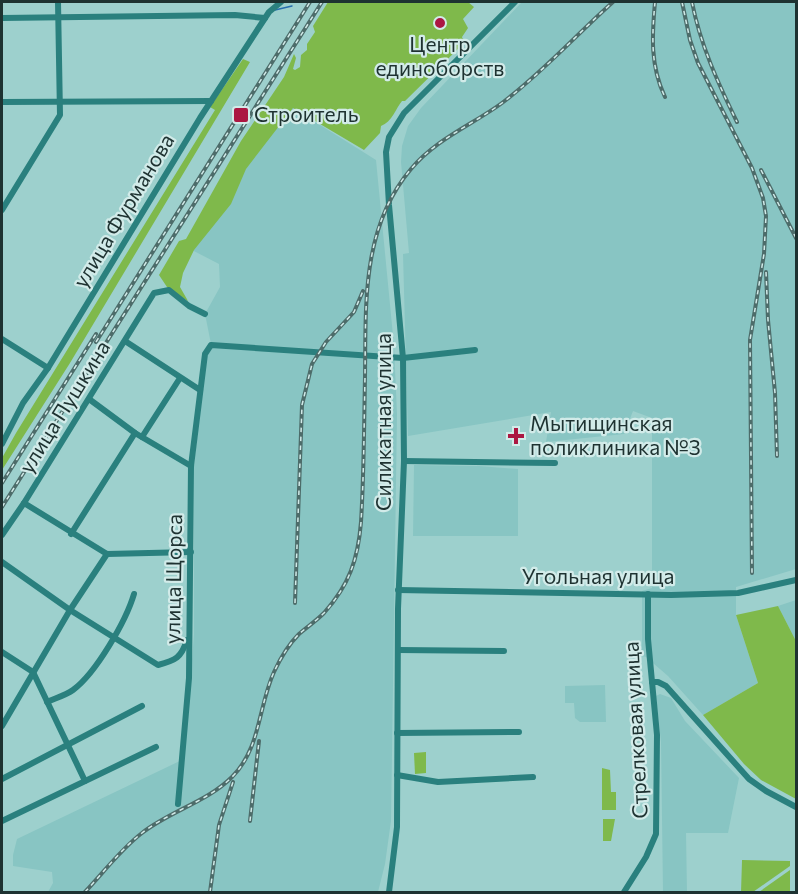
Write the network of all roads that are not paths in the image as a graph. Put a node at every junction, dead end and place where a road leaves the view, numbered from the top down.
1 (58, 2) edge
2 (281, 2) edge
3 (515, 2) edge
4 (2, 18) edge
5 (58, 18) junction
6 (265, 18) junction
7 (211, 101) junction
8 (2, 102) edge
9 (60, 102) junction
10 (2, 210) edge
11 (205, 314) dead end
12 (2, 339) edge
13 (125, 342) junction
14 (475, 350) dead end
15 (403, 358) junction
16 (48, 368) junction
17 (180, 378) junction
18 (200, 390) junction
19 (89, 399) junction
20 (135, 433) junction
21 (142, 437) junction
22 (2, 444) edge
23 (404, 461) junction
24 (555, 463) dead end
25 (191, 466) junction
26 (24, 503) junction
27 (71, 534) junction
28 (2, 535) edge
29 (191, 552) junction
30 (107, 554) junction
31 (2, 562) edge
32 (796, 580) edge
33 (398, 590) junction
34 (134, 594) dead end
35 (648, 594) junction
36 (70, 610) junction
37 (189, 633) junction
38 (113, 637) junction
39 (398, 650) junction
40 (504, 651) dead end
41 (2, 652) edge
42 (33, 672) junction
43 (652, 682) junction
44 (47, 702) junction
45 (141, 706) dead end
46 (2, 726) edge
47 (519, 732) dead end
48 (397, 733) junction
49 (68, 744) junction
50 (156, 747) dead end
51 (397, 775) junction
52 (533, 777) dead end
53 (2, 779) edge
54 (85, 781) junction
55 (178, 804) dead end
56 (796, 807) edge
57 (2, 821) edge
58 (389, 892) edge
59 (624, 892) edge

1 - 5 street
2 - 6 street, улица Фурманова
3 - 15 street, Силикатная улица
4 - 5 street
5 - 6 street
5 - 9 street
6 - 7 street, улица Фурманова
7 - 9 street
7 - 16 street, улица Фурманова
8 - 9 street
9 - 10 street
11 - 13 street, улица Пушкина
12 - 16 street
13 - 17 street
13 - 19 street, улица Пушкина
14 - 15 street
15 - 18 street, улица Щорса
15 - 23 street, Силикатная улица
16 - 22 street, улица Фурманова
17 - 18 street
17 - 21 street
18 - 25 street, улица Щорса
19 - 20 street
19 - 26 street, улица Пушкина
20 - 21 street
20 - 27 street
21 - 25 street
23 - 24 street
23 - 33 street, Силикатная улица
25 - 29 street, улица Щорса
26 - 27 street
26 - 28 street, улица Пушкина
27 - 30 street
29 - 30 street
29 - 37 street, улица Щорса
30 - 36 street
31 - 36 street
32 - 35 street, Угольная улица
33 - 35 street, Угольная улица
33 - 39 street, Силикатная улица
34 - 38 street
35 - 43 street, Стрелковая улица
36 - 38 street
36 - 42 street
37 - 38 street
37 - 55 street, улица Щорса
38 - 44 street
39 - 40 street
39 - 48 street, Силикатная улица
41 - 42 street
42 - 44 street
42 - 46 street
43 - 56 street
43 - 59 street, Стрелковая улица
44 - 49 street
45 - 49 street
47 - 48 street
48 - 51 street, Силикатная улица
49 - 53 street
49 - 54 street
50 - 54 street
51 - 52 street
51 - 58 street, Силикатная улица
54 - 57 street

